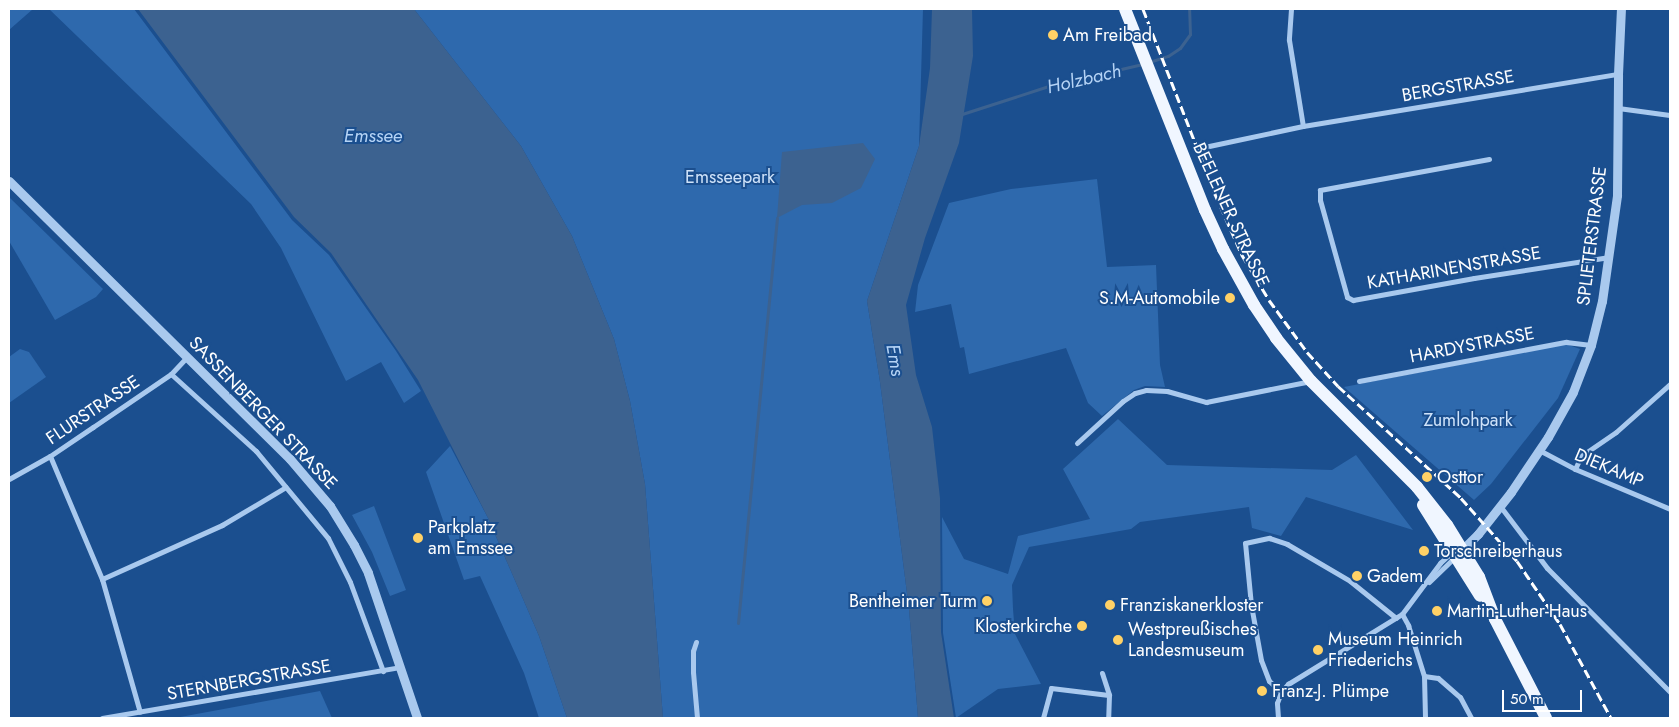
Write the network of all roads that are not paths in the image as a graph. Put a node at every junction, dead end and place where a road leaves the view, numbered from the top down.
1 (1125, 9) edge
2 (1292, 9) edge
3 (1622, 9) edge
4 (1618, 74) junction
5 (1618, 108) junction
6 (1670, 115) edge
7 (1303, 126) junction
8 (1209, 146) dead end
9 (1489, 158) dead end
10 (9, 181) edge
11 (1610, 257) junction
12 (1591, 345) junction
13 (188, 357) junction
14 (171, 374) junction
15 (1311, 381) junction
16 (1359, 381) dead end
17 (1670, 384) edge
18 (1077, 443) dead end
19 (1539, 450) junction
20 (50, 456) junction
21 (1575, 469) junction
22 (1519, 477) junction
23 (9, 479) edge
24 (286, 487) junction
25 (1500, 506) junction
26 (1670, 509) edge
27 (1458, 550) junction
28 (102, 579) junction
29 (1402, 614) junction
30 (1396, 618) junction
31 (696, 642) dead end
32 (400, 667) junction
33 (383, 671) junction
34 (1102, 672) dead end
35 (1424, 676) junction
36 (1281, 692) junction
37 (1670, 692) edge
38 (1109, 695) junction
39 (140, 712) junction
40 (102, 718) edge
41 (417, 718) edge
42 (697, 718) edge
43 (1043, 718) edge
44 (1108, 718) edge
45 (1278, 718) edge
46 (1425, 718) edge
47 (1471, 718) edge
48 (1546, 718) edge

1 - 15 main road, BEELENER STRASSE
2 - 7 street
3 - 4 street, SPLIETERSTRASSE
4 - 5 street, SPLIETERSTRASSE
4 - 7 street, BERGSTRASSE
5 - 6 street
5 - 11 street, SPLIETERSTRASSE
7 - 8 street, BERGSTRASSE
9 - 11 street, KATHARINENSTRASSE
10 - 13 street, SASSENBERGER STRASSE
11 - 12 street, SPLIETERSTRASSE
12 - 16 street, HARDYSTRASSE
12 - 19 street, SPLIETERSTRASSE
13 - 14 street, FLURSTRASSE
13 - 32 street, SASSENBERGER STRASSE
14 - 20 street, FLURSTRASSE
14 - 24 street, SASSENBERGER STRASSE
15 - 18 street
15 - 27 main road, BEELENER STRASSE
17 - 21 street
19 - 21 street, DIEKAMP
19 - 22 street, SPLIETERSTRASSE
20 - 23 street, FLURSTRASSE
20 - 28 street
21 - 26 street, DIEKAMP
22 - 25 street, SPLIETERSTRASSE
22 - 27 street, SPLIETERSTRASSE
24 - 28 street
24 - 33 street, SASSENBERGER STRASSE
25 - 27 street, SPLIETERSTRASSE
25 - 37 street
27 - 29 street
27 - 48 main road, BEELENER STRASSE
28 - 39 street
29 - 30 street
29 - 35 street
30 - 36 street
30 - 36 street
31 - 42 street
32 - 33 street, STERNBERGSTRASSE
32 - 41 street, SASSENBERGER STRASSE
33 - 39 street, STERNBERGSTRASSE
34 - 38 street
35 - 46 street
35 - 47 street
36 - 45 street
38 - 43 street
38 - 44 street
39 - 40 street, STERNBERGSTRASSE

